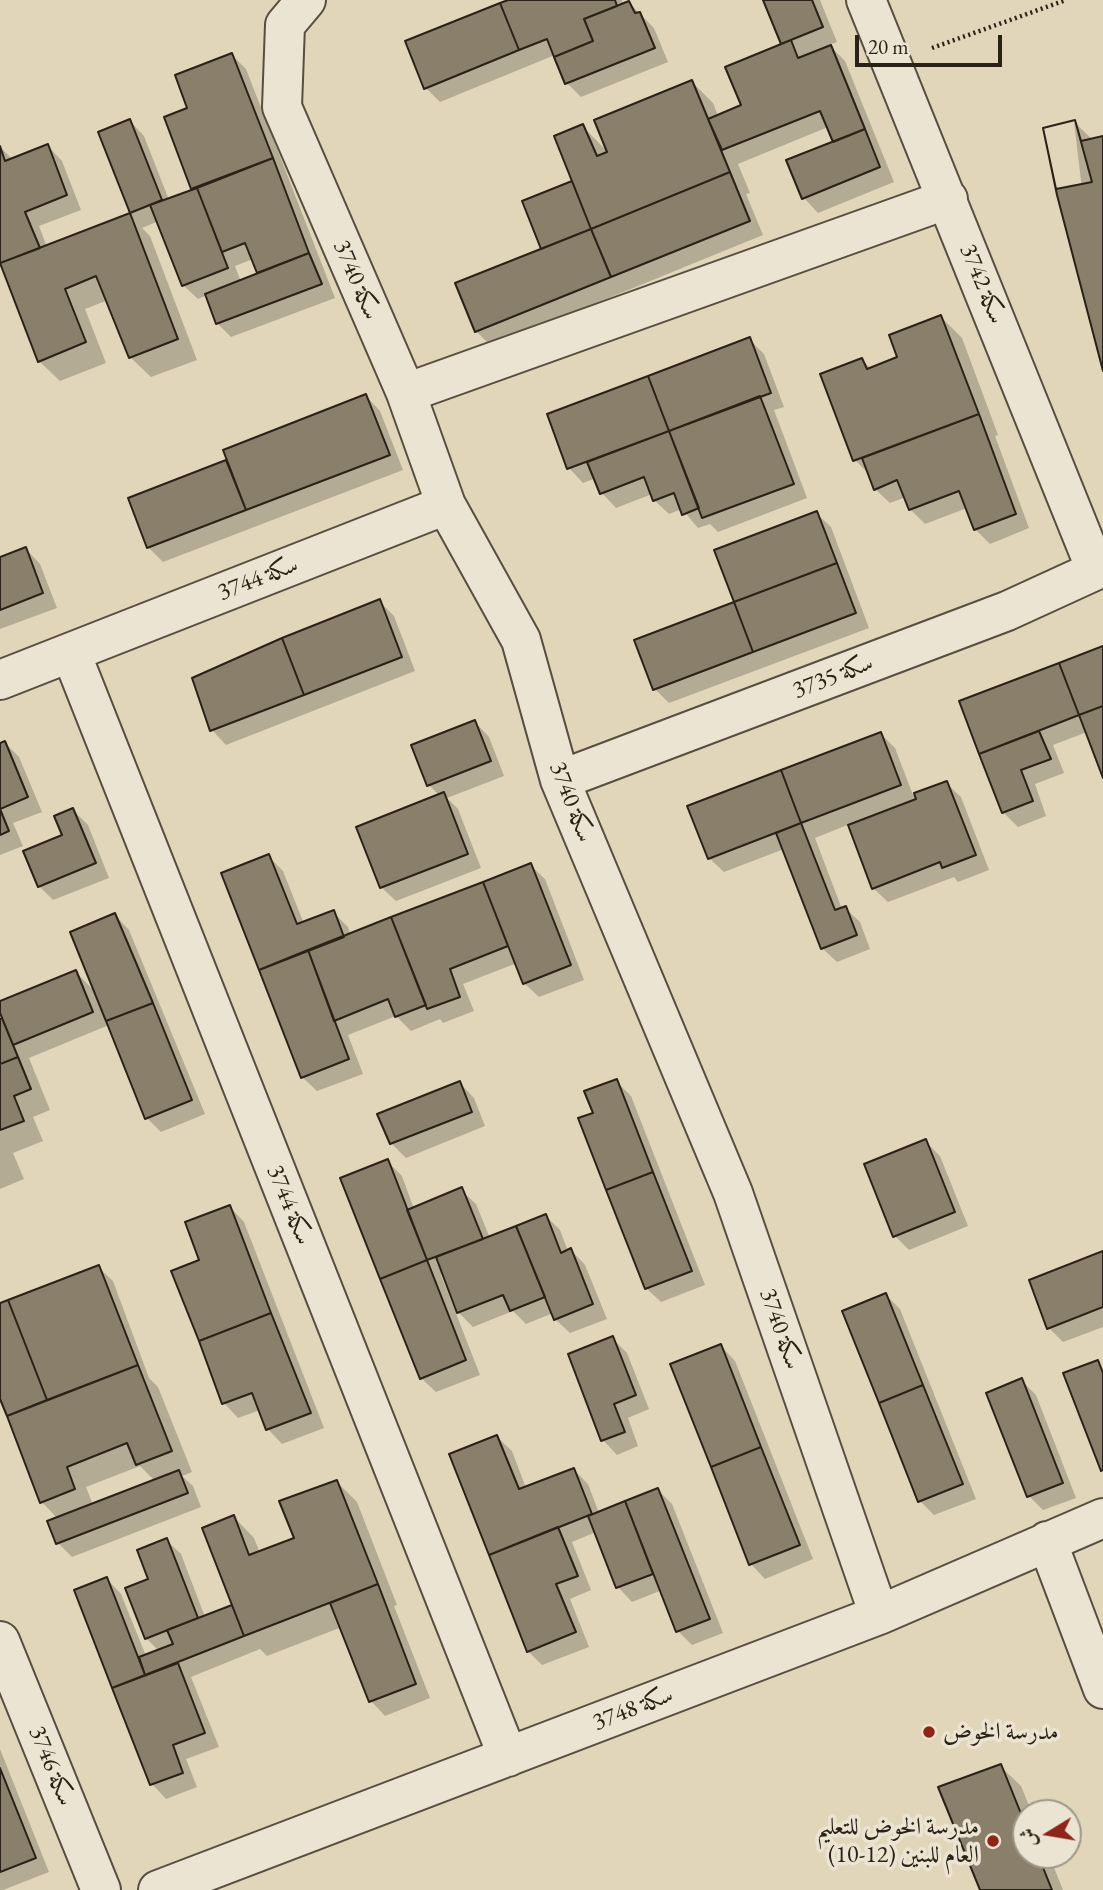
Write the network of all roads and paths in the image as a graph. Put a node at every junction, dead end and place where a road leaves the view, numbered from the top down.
1 (306, 0) edge
2 (866, 0) edge
3 (1066, 0) edge
4 (891, 62) junction
5 (948, 199) junction
6 (406, 393) junction
7 (446, 505) junction
8 (1100, 568) edge
9 (71, 653) junction
10 (0, 680) edge
11 (560, 780) junction
12 (1103, 1518) edge
13 (1046, 1541) junction
14 (879, 1615) junction
15 (0, 1641) edge
16 (1103, 1689) edge
17 (508, 1757) junction
18 (102, 1890) edge
19 (158, 1890) edge

1 - 6 street, سكة 3740
2 - 4 street, سكة 3742
3 - 4 path
4 - 5 street, سكة 3742
5 - 6 street
5 - 8 street, سكة 3742
6 - 7 street, سكة 3740
7 - 9 street, سكة 3744
7 - 11 street, سكة 3740
8 - 11 street, سكة 3735
9 - 10 street, سكة 3744
9 - 17 street, سكة 3744
11 - 14 street, سكة 3740
12 - 13 street, سكة 3748
13 - 14 street, سكة 3748
13 - 16 street
14 - 17 street, سكة 3748
15 - 18 street, سكة 3746
17 - 19 street, سكة 3748

